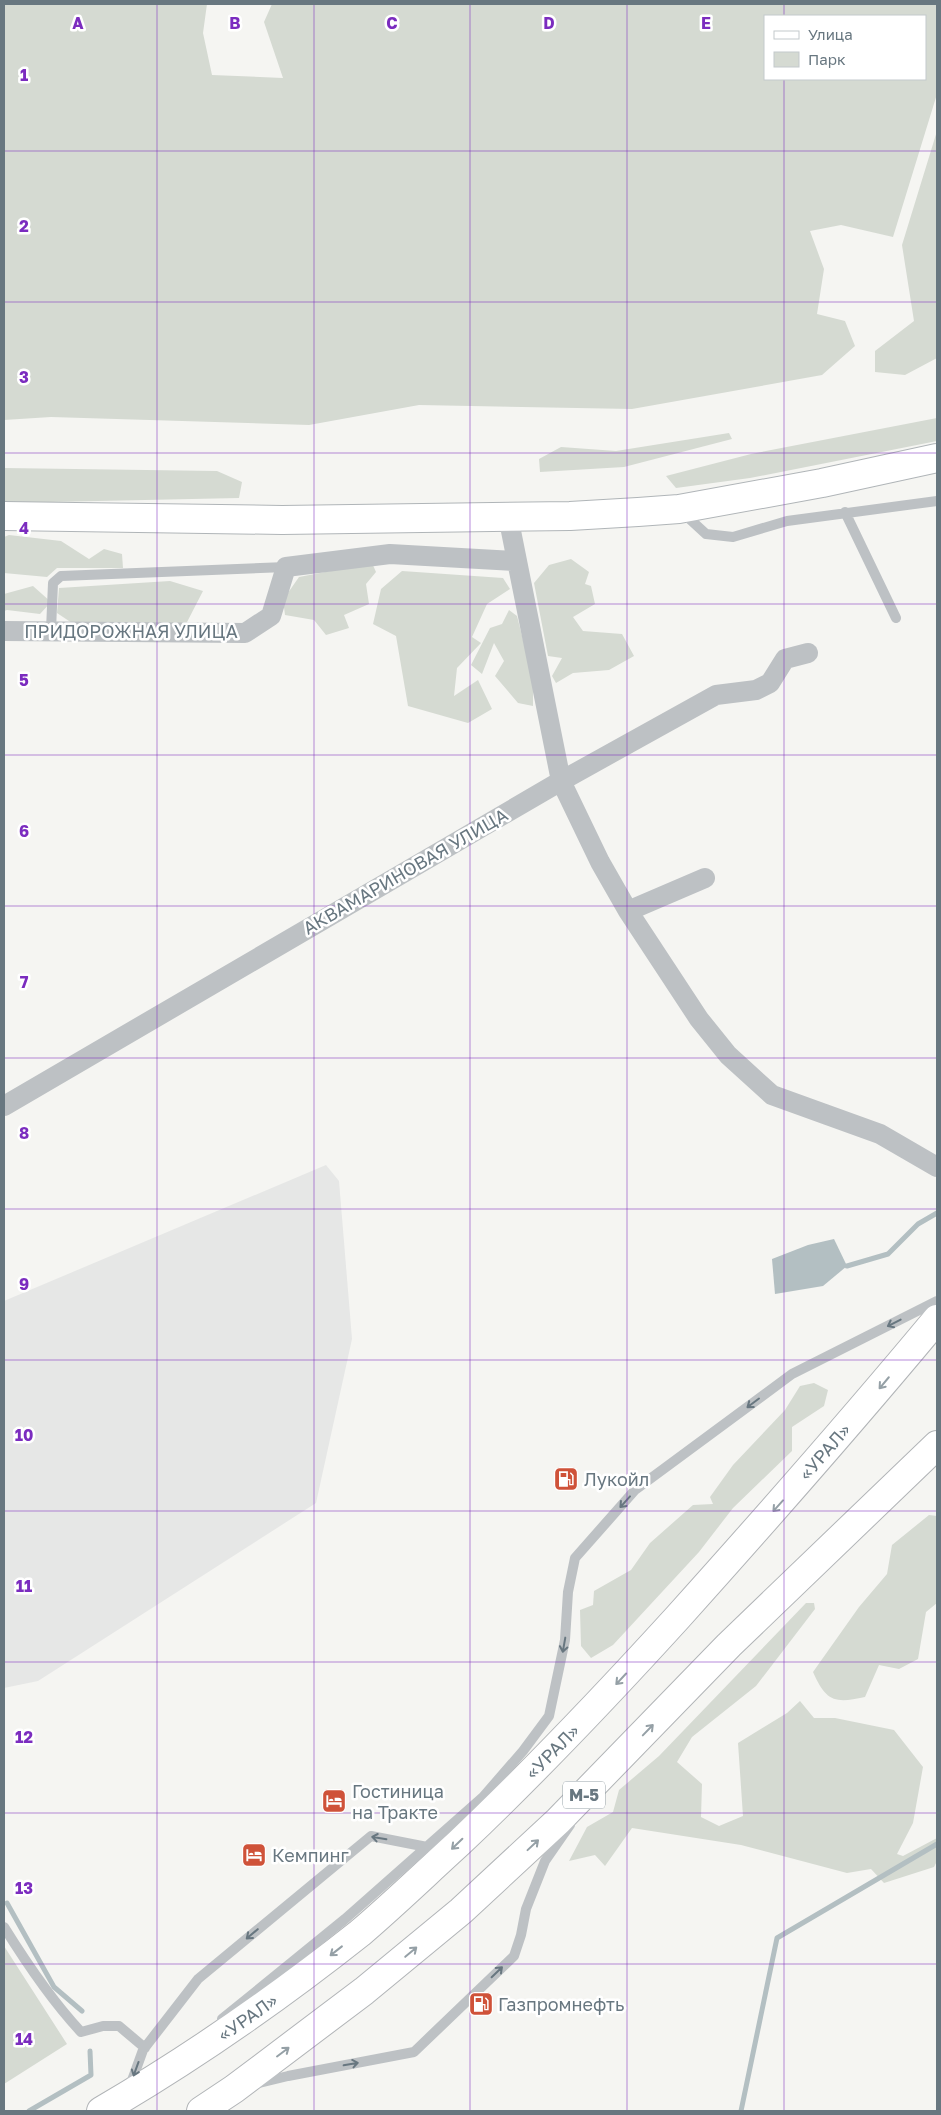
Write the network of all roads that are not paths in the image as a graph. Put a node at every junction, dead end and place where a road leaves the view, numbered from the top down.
1 (937, 458) edge
2 (937, 501) edge
3 (679, 509) junction
4 (844, 512) junction
5 (4, 516) edge
6 (508, 516) junction
7 (516, 561) junction
8 (286, 567) junction
9 (896, 618) dead end
10 (4, 630) edge
11 (51, 630) junction
12 (808, 653) dead end
13 (561, 781) junction
14 (706, 878) dead end
15 (628, 911) junction
16 (4, 1106) edge
17 (937, 1167) edge
18 (937, 1301) edge
19 (937, 1318) edge
20 (937, 1445) edge
21 (607, 1772) junction
22 (426, 1847) junction
23 (4, 1927) edge
24 (212, 2026) dead end
25 (145, 2048) junction
26 (181, 2049) dead end
27 (234, 2089) junction
28 (126, 2097) junction
29 (101, 2111) edge
30 (201, 2111) edge

1 - 3 main road
2 - 4 lane
3 - 4 lane
3 - 6 main road
4 - 9 lane
5 - 6 main road
6 - 7 street
7 - 8 street
7 - 13 street
8 - 11 street, ПРИДОРОЖНАЯ УЛИЦА
8 - 11 lane
10 - 11 street, ПРИДОРОЖНАЯ УЛИЦА
12 - 13 street, АКВАМАРИНОВАЯ УЛИЦА
13 - 15 street
13 - 16 street, АКВАМАРИНОВАЯ УЛИЦА
14 - 15 street
15 - 17 street
18 -> 22 lane
19 -> 28 main road, «УРАЛ»
21 -> 20 main road, М-5
27 -> 21 main road, М-5
27 -> 21 lane
22 - 24 lane
22 -> 25 lane
23 - 25 lane
25 -> 28 lane
26 - 28 lane
27 - 30 main road, М-5
28 - 29 main road, «УРАЛ»

